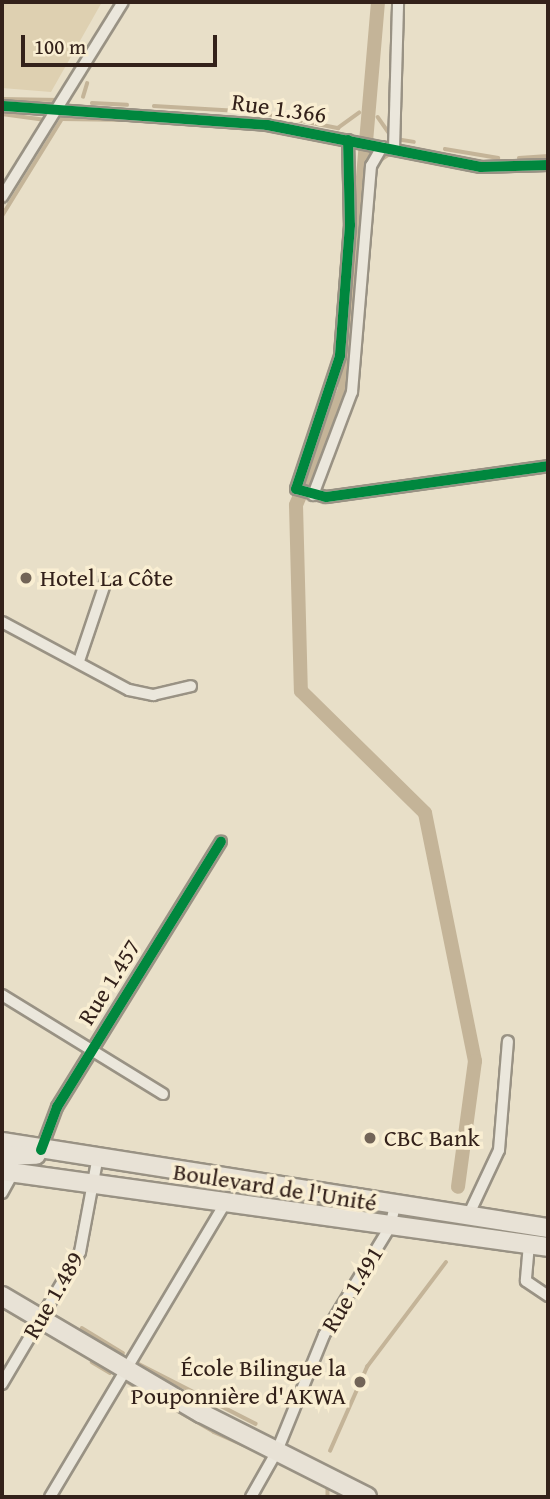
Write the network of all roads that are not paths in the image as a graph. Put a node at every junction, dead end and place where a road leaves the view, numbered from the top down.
1 (123, 2) edge
2 (398, 2) edge
3 (2, 106) edge
4 (57, 109) junction
5 (348, 140) junction
6 (382, 147) junction
7 (394, 149) junction
8 (548, 165) edge
9 (2, 197) edge
10 (548, 466) edge
11 (305, 493) junction
12 (106, 581) dead end
13 (2, 622) edge
14 (79, 662) junction
15 (191, 686) dead end
16 (221, 841) dead end
17 (5, 997) edge
18 (2, 1011) edge
19 (508, 1041) dead end
20 (92, 1050) junction
21 (163, 1094) dead end
22 (2, 1142) edge
23 (41, 1150) junction
24 (2, 1156) edge
25 (97, 1161) junction
26 (7, 1172) edge
27 (95, 1184) junction
28 (2, 1193) edge
29 (225, 1203) junction
30 (395, 1205) junction
31 (468, 1216) junction
32 (390, 1227) junction
33 (548, 1228) edge
34 (529, 1244) junction
35 (548, 1247) edge
36 (2, 1296) edge
37 (548, 1296) edge
38 (40, 1318) junction
39 (126, 1369) junction
40 (2, 1384) edge
41 (277, 1451) junction
42 (50, 1497) edge
43 (251, 1497) edge
44 (367, 1497) edge

1 - 4 street
2 - 7 street
3 - 4 street, Rue 1.366
4 - 5 street, Rue 1.366
4 - 9 street
5 - 6 street, Rue 1.366
5 - 11 street
6 - 7 street, Rue 1.366
6 - 11 street
7 - 8 street, Rue 1.366
10 - 11 street
12 - 14 street
13 - 14 street
14 - 15 street
16 - 20 street, Rue 1.457
17 - 18 street
17 - 20 street
19 - 31 street
20 - 21 street
20 - 23 street, Rue 1.457
22 - 23 main road, Boulevard de l'Unité
23 - 24 main road
23 - 25 main road, Boulevard de l'Unité
25 - 27 street, Rue 1.489
25 - 30 main road, Boulevard de l'Unité
26 - 27 main road, Boulevard de l'Unité
26 - 28 street
27 - 29 main road, Boulevard de l'Unité
27 - 38 street, Rue 1.489
29 - 32 main road, Boulevard de l'Unité
29 - 39 street
30 - 31 main road, Boulevard de l'Unité
30 - 32 street, Rue 1.491
31 - 33 main road, Boulevard de l'Unité
32 - 34 main road, Boulevard de l'Unité
32 - 41 street, Rue 1.491
34 - 35 main road, Boulevard de l'Unité
34 - 37 street
36 - 38 main road
38 - 39 main road
38 - 40 street, Rue 1.489
39 - 41 main road
39 - 42 street
41 - 43 street, Rue 1.491
41 - 44 main road

